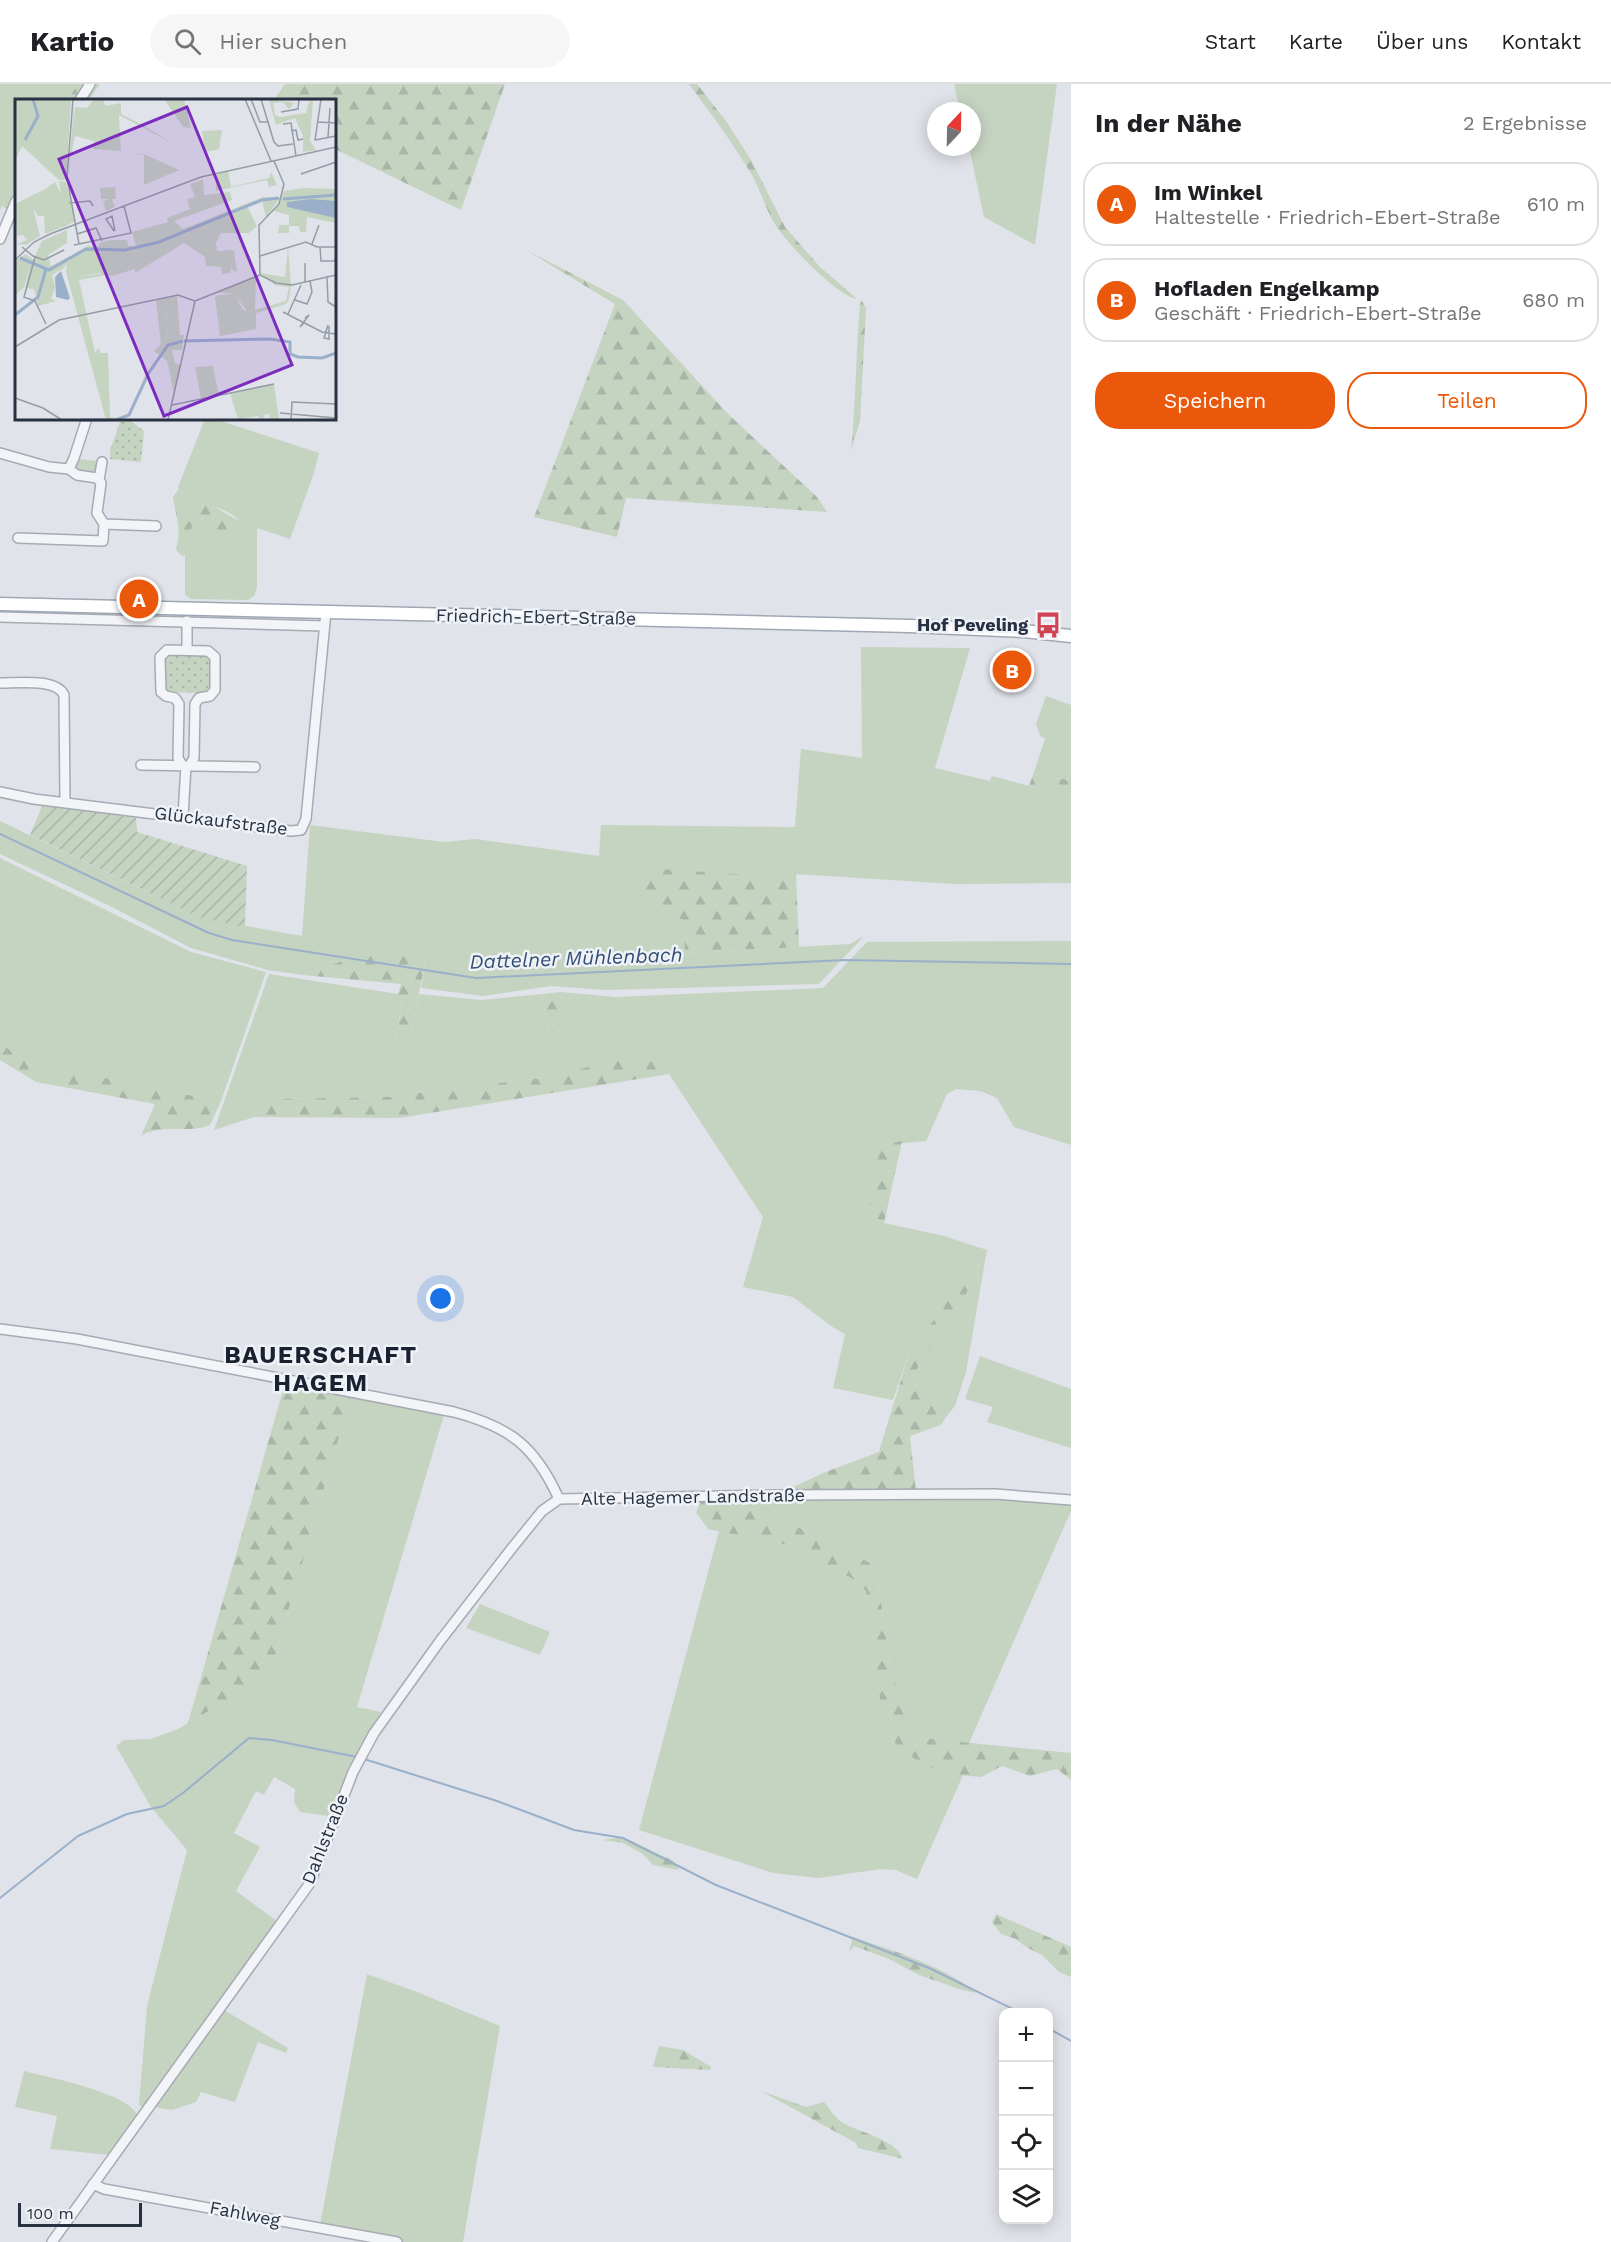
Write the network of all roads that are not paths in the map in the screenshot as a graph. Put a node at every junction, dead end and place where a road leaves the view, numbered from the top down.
1 (90, 84) edge
2 (81, 99) edge
3 (15, 203) edge
4 (0, 239) edge
5 (86, 420) edge
6 (0, 453) edge
7 (102, 462) dead end
8 (69, 469) junction
9 (100, 481) junction
10 (104, 524) junction
11 (156, 526) dead end
12 (18, 538) dead end
13 (0, 604) edge
14 (326, 612) junction
15 (0, 617) edge
16 (187, 621) junction
17 (324, 626) junction
18 (1071, 636) edge
19 (188, 650) junction
20 (0, 683) edge
21 (141, 765) dead end
22 (186, 765) junction
23 (255, 767) dead end
24 (0, 792) edge
25 (65, 802) junction
26 (183, 816) junction
27 (0, 1329) edge
28 (560, 1499) junction
29 (1071, 1500) edge
30 (93, 2184) junction
31 (52, 2242) edge
32 (397, 2242) edge

1 - 2 street
3 - 4 street
5 - 8 street
6 - 8 street
7 - 9 street
8 - 9 street
9 - 10 street
10 - 11 street
10 - 12 street
13 - 14 main road, Friedrich-Ebert-Straße
14 - 17 street, Glückaufstraße
14 - 18 main road, Friedrich-Ebert-Straße
15 - 16 street
16 - 17 street
16 - 19 street
17 - 26 street, Glückaufstraße
19 - 22 street
19 - 22 street
20 - 25 street
21 - 22 street
22 - 23 street
22 - 26 street
24 - 25 street, Glückaufstraße
25 - 26 street, Glückaufstraße
27 - 28 street, Alte Hagemer Landstraße
28 - 29 street, Alte Hagemer Landstraße
28 - 30 street, Dahlstraße
30 - 31 street, Dahlstraße
30 - 32 street, Fahlweg

